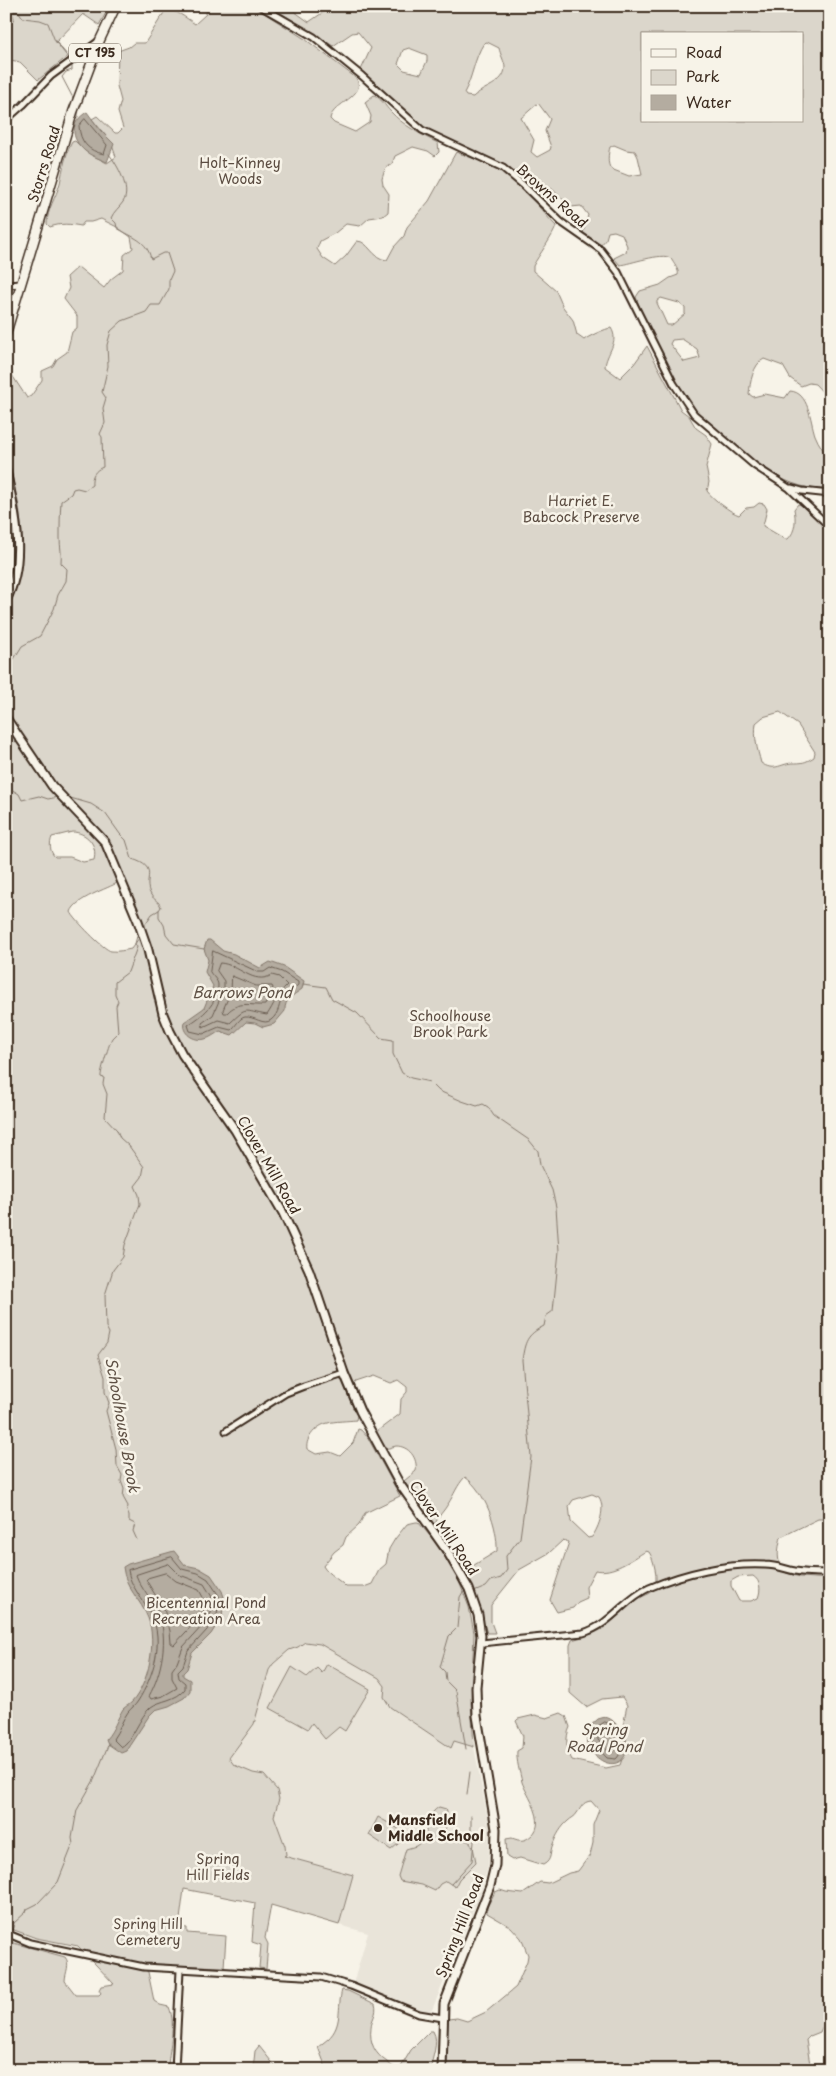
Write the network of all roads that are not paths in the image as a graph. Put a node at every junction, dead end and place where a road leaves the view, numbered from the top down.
1 (116, 6) edge
2 (260, 6) edge
3 (100, 40) junction
4 (6, 120) edge
5 (21, 284) junction
6 (6, 285) edge
7 (6, 334) edge
8 (6, 471) edge
9 (790, 488) junction
10 (830, 494) edge
11 (830, 527) edge
12 (6, 600) edge
13 (6, 718) edge
14 (344, 1374) junction
15 (226, 1431) dead end
16 (830, 1574) edge
17 (481, 1643) junction
18 (6, 1933) edge
19 (180, 1970) junction
20 (443, 2018) junction
21 (175, 2070) edge
22 (442, 2070) edge

1 - 3 main road, Storrs Road / CT 195
2 - 9 street, Browns Road
3 - 4 street
3 - 5 main road, Storrs Road / CT 195
5 - 6 street
5 - 7 main road, Storrs Road / CT 195
8 - 12 street
9 - 10 street
9 - 11 street, Browns Road
13 - 14 street, Clover Mill Road
14 - 15 street
14 - 17 street, Clover Mill Road
16 - 17 street
17 - 20 street, Spring Hill Road
18 - 19 street
19 - 20 street
19 - 21 street
20 - 22 street, Spring Hill Road

